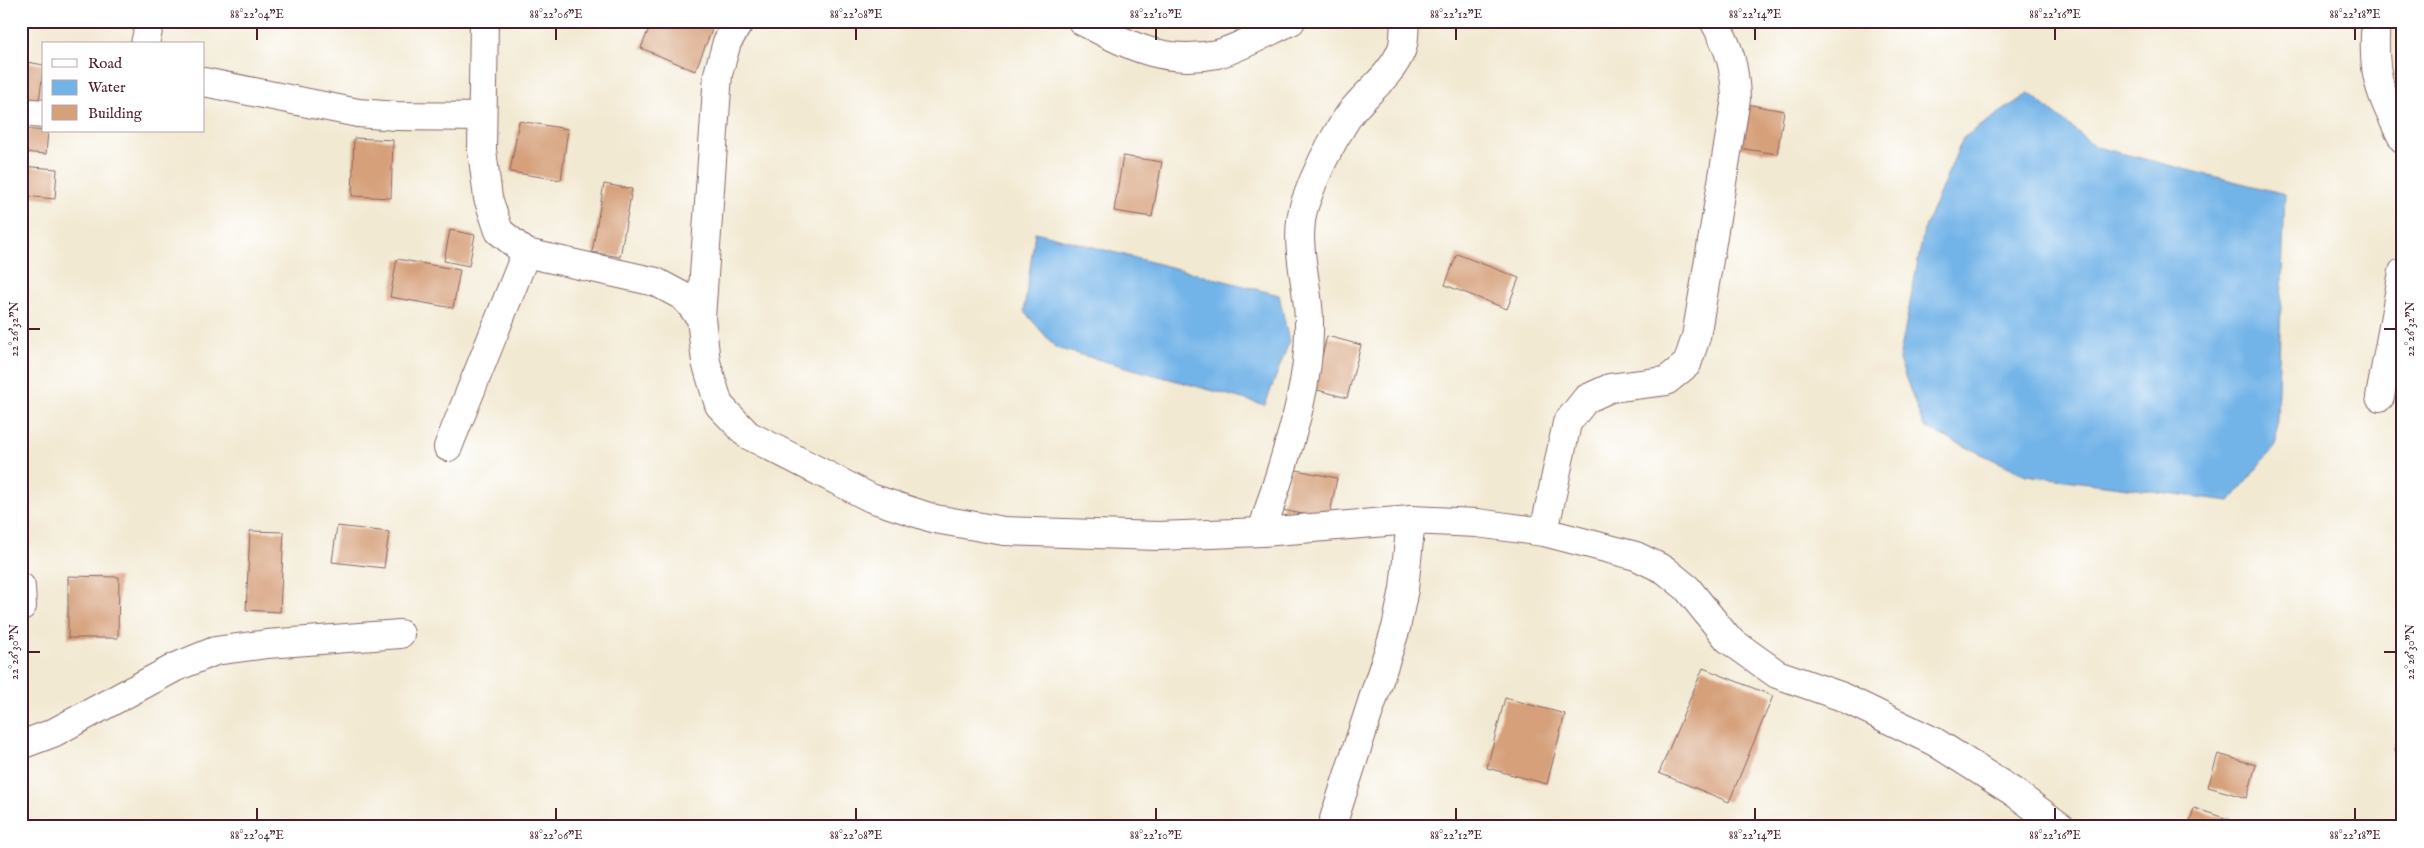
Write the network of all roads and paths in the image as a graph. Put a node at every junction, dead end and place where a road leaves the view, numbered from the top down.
1 (150, 21) edge
2 (484, 21) edge
3 (740, 21) edge
4 (1082, 21) edge
5 (1290, 21) edge
6 (1405, 21) edge
7 (1714, 21) edge
8 (2376, 21) edge
9 (145, 42) edge
10 (205, 82) edge
11 (21, 112) edge
12 (42, 114) edge
13 (482, 117) junction
14 (2403, 139) edge
15 (526, 253) junction
16 (2403, 272) edge
17 (701, 318) junction
18 (2380, 397) dead end
19 (448, 447) dead end
20 (1411, 520) junction
21 (1262, 532) junction
22 (1544, 532) junction
23 (400, 634) dead end
24 (21, 745) edge
25 (1334, 819) dead end
26 (2061, 827) edge

1 - 9 street
2 - 13 street
3 - 17 street
4 - 5 street
6 - 21 street
7 - 22 street
8 - 14 street
10 - 13 street
11 - 12 street
13 - 15 street
15 - 17 street
15 - 19 street
16 - 18 street
17 - 21 street
20 - 21 street
20 - 22 street
20 - 25 street
22 - 26 street
23 - 24 street

